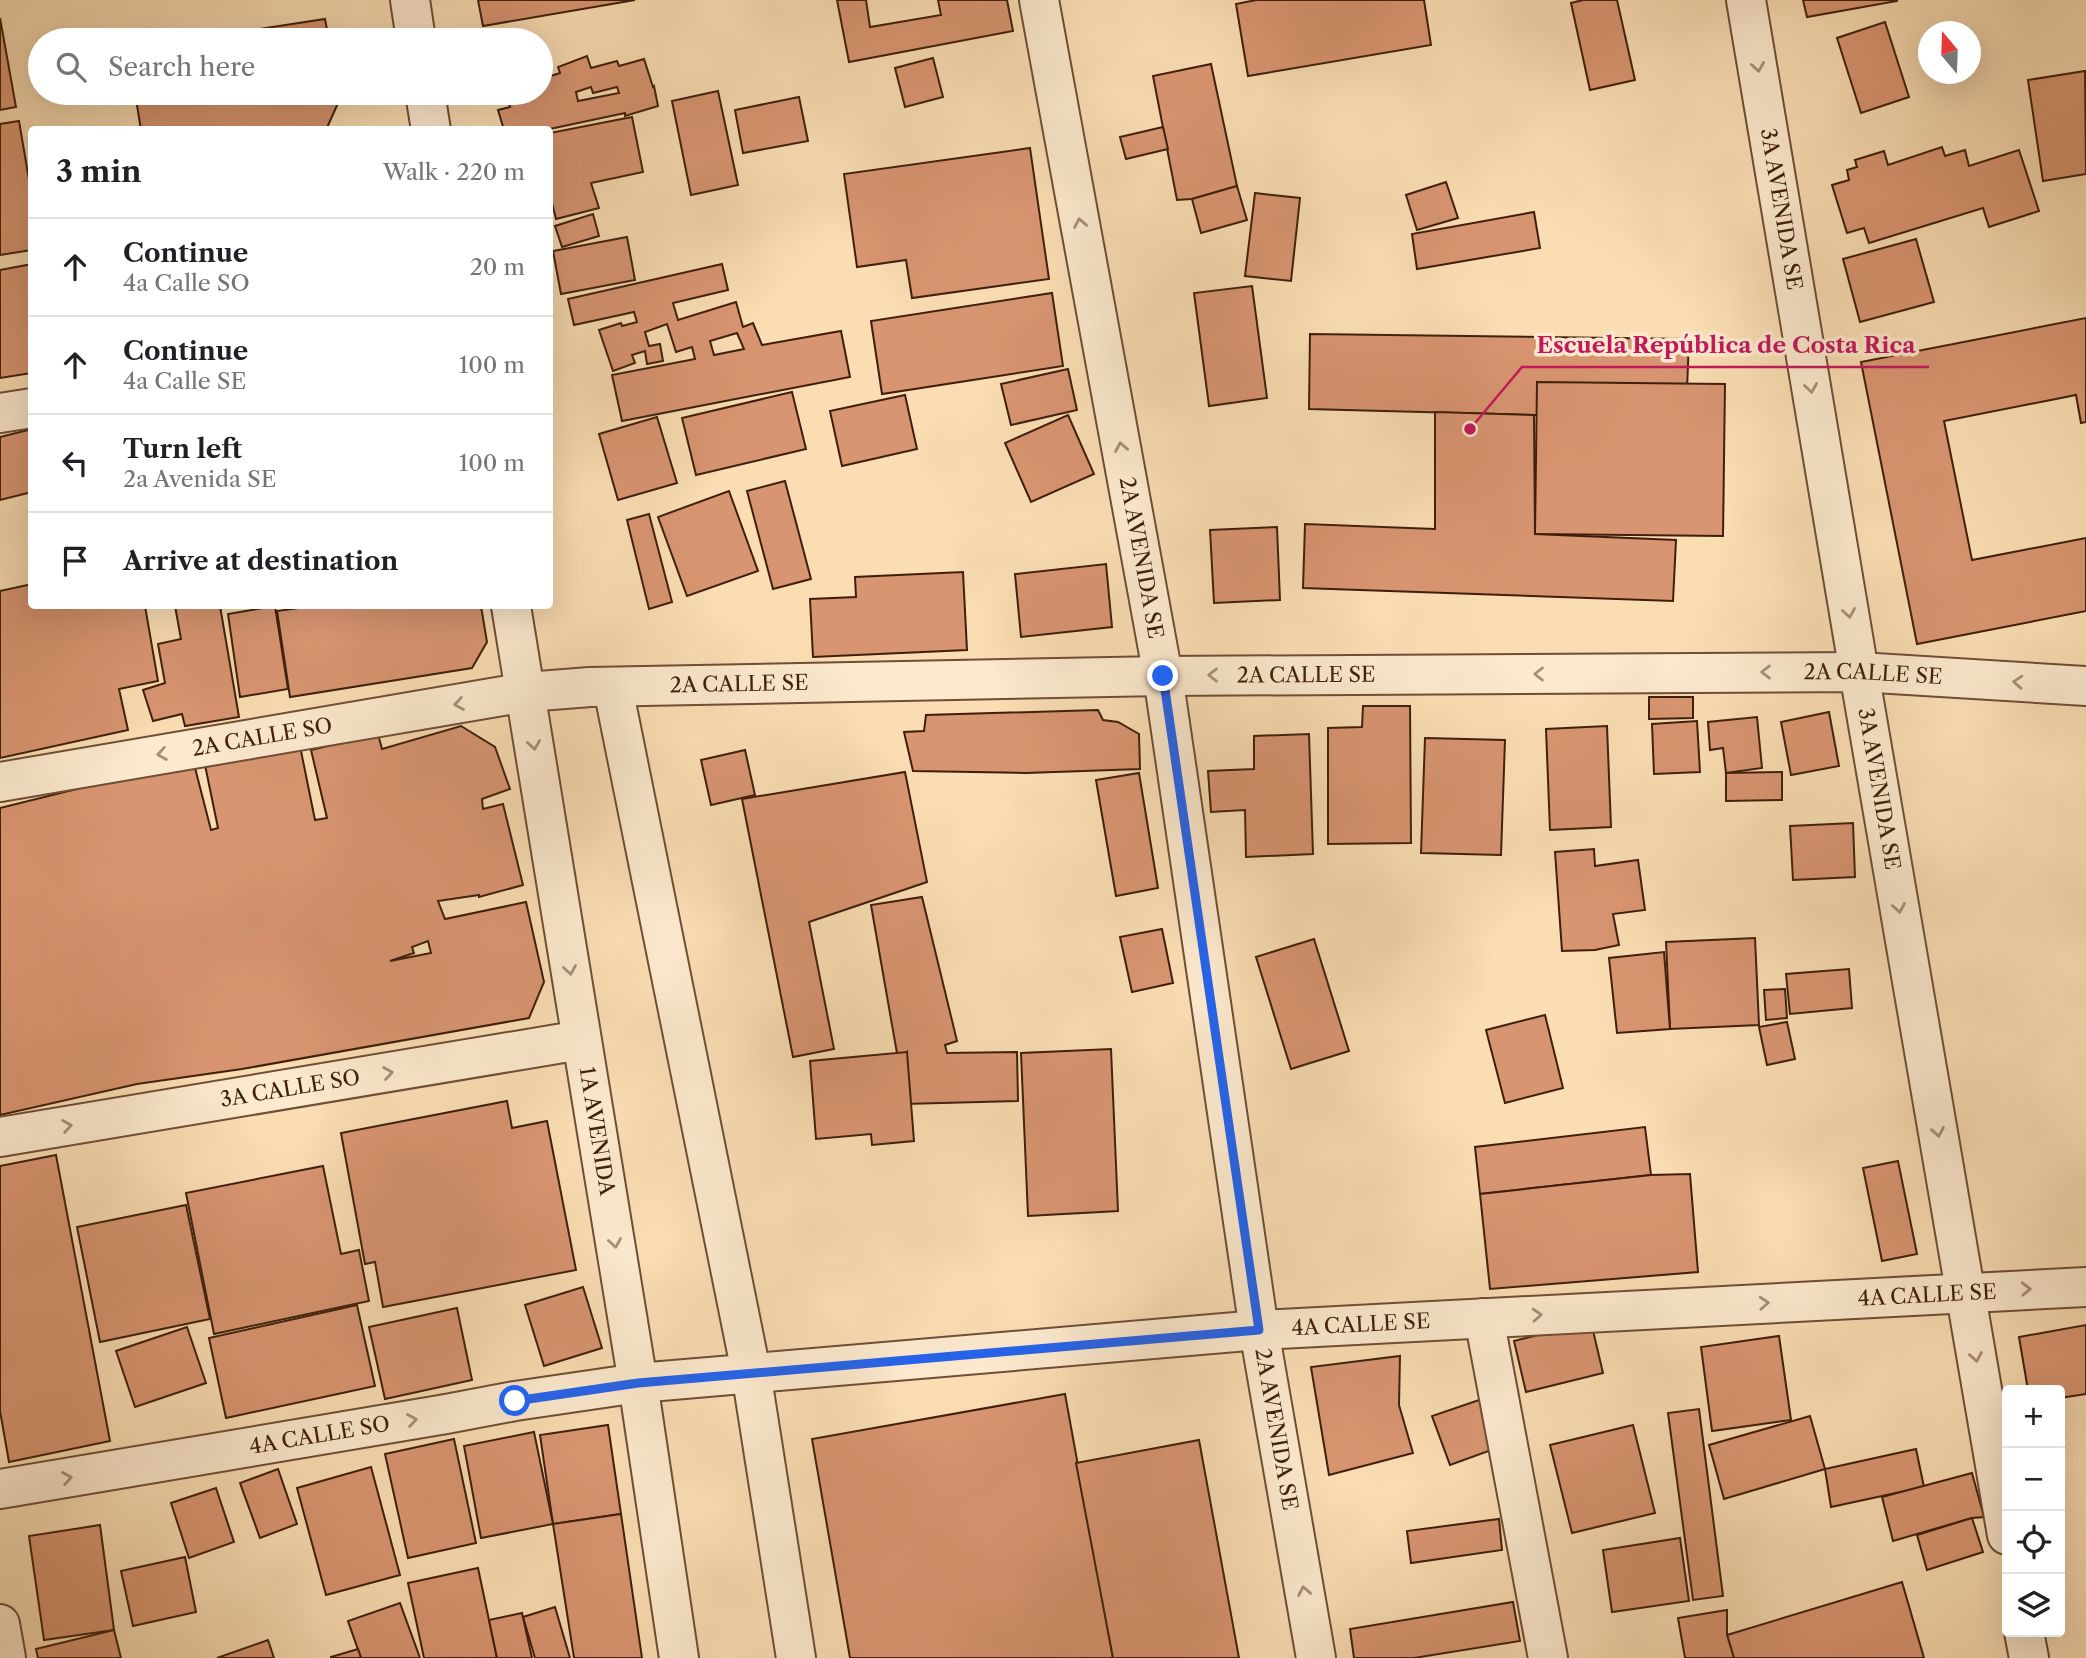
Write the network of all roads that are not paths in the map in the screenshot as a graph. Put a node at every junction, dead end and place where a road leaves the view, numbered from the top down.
1 (410, 0) edge
2 (1039, 0) edge
3 (1746, 0) edge
4 (414, 28) edge
5 (427, 105) edge
6 (429, 126) edge
7 (28, 409) edge
8 (0, 413) edge
9 (512, 609) edge
10 (1859, 672) junction
11 (1163, 676) junction
12 (2086, 686) edge
13 (613, 688) junction
14 (526, 692) junction
15 (0, 782) edge
16 (581, 1041) junction
17 (0, 1137) edge
18 (2086, 1287) edge
19 (1965, 1292) junction
20 (1484, 1318) junction
21 (1259, 1330) junction
22 (751, 1372) junction
23 (638, 1383) junction
24 (0, 1489) edge
25 (2003, 1511) edge
26 (0, 1624) edge
27 (2025, 1637) edge
28 (6, 1658) edge
29 (679, 1658) edge
30 (796, 1658) edge
31 (1316, 1658) edge
32 (1548, 1658) edge
33 (2029, 1658) edge

1 - 4 street
11 -> 2 street, 2A AVENIDA SE
3 -> 10 street, 3A AVENIDA SE
5 - 6 street
7 - 8 street
9 - 14 street, 1A AVENIDA
10 -> 11 street, 2A CALLE SE
12 -> 10 street, 2A CALLE SE
10 -> 19 street, 3A AVENIDA SE
11 - 13 street, 2A CALLE SE
11 - 21 street, 2A AVENIDA SE
13 - 14 street, 2A CALLE SE
13 - 22 street
14 -> 15 street, 2A CALLE SO
14 -> 16 street, 1A AVENIDA
17 -> 16 street, 3A CALLE SO
16 -> 23 street, 1A AVENIDA
19 -> 18 street, 4A CALLE SE
20 -> 19 street, 4A CALLE SE
19 -> 25 street, 3A AVENIDA SE
20 - 21 street, 4A CALLE SE
20 - 32 street
21 - 22 street, 4A CALLE SE
31 -> 21 street, 2A AVENIDA SE
22 - 23 street, 4A CALLE SE
22 - 30 street
24 -> 23 street, 4A CALLE SO
23 - 29 street, 1A AVENIDA
26 - 28 street
27 - 33 street

